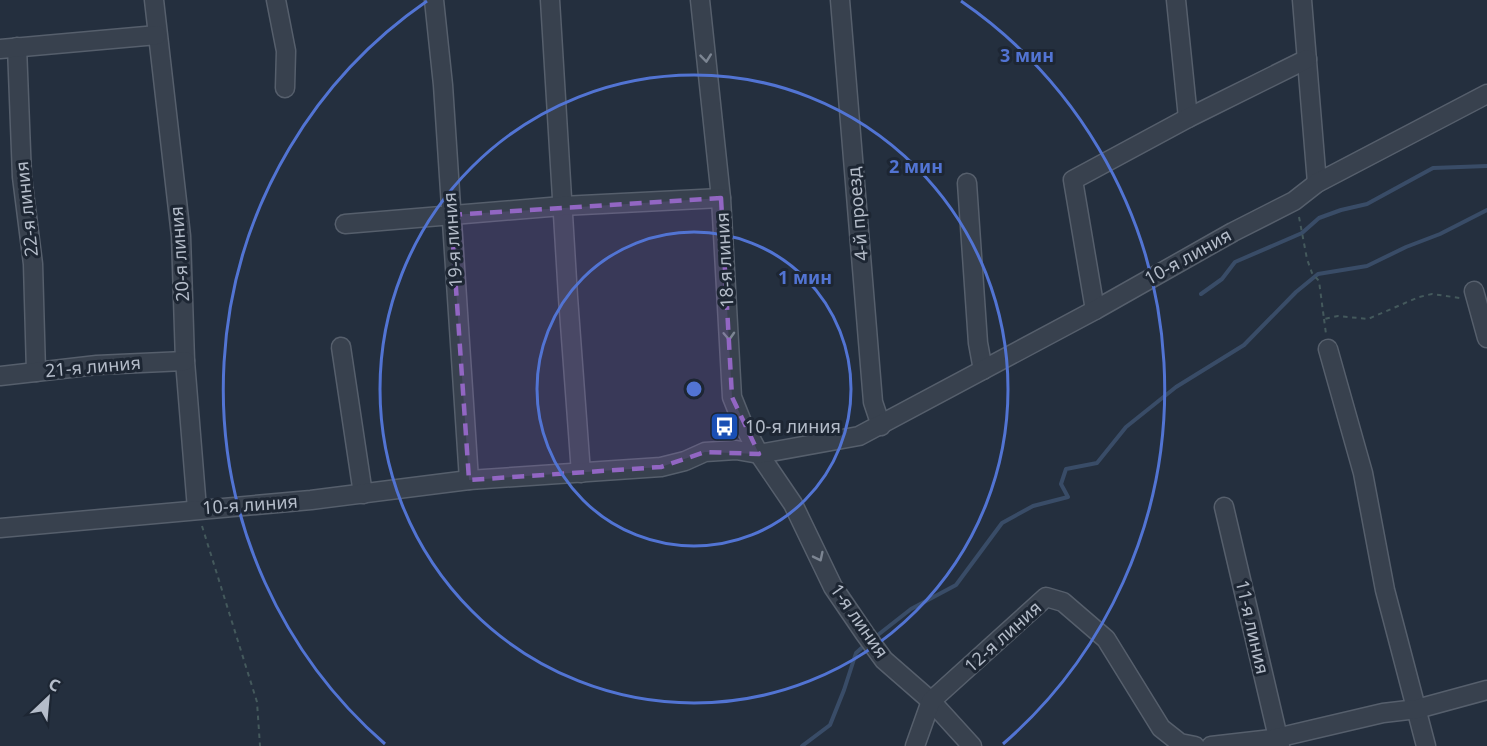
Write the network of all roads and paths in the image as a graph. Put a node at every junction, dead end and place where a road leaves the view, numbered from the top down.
1 (154, 0) edge
2 (276, 0) edge
3 (434, 0) edge
4 (550, 0) edge
5 (700, 0) edge
6 (840, 0) edge
7 (1176, 0) edge
8 (1302, 0) edge
9 (157, 35) junction
10 (8, 48) edge
11 (1306, 59) junction
12 (285, 87) dead end
13 (1487, 94) edge
14 (1188, 118) junction
15 (967, 183) dead end
16 (1317, 183) junction
17 (721, 198) junction
18 (562, 206) junction
19 (452, 215) junction
20 (345, 224) dead end
21 (1302, 227) dead end
22 (1476, 297) joint
23 (1095, 310) junction
24 (1487, 338) edge
25 (341, 347) dead end
26 (1328, 349) dead end
27 (185, 361) junction
28 (983, 370) junction
29 (36, 372) junction
30 (0, 376) edge
31 (880, 426) junction
32 (759, 454) junction
33 (581, 473) junction
34 (469, 480) junction
35 (363, 494) junction
36 (793, 504) joint
37 (1224, 507) dead end
38 (197, 509) junction
39 (0, 528) edge
40 (1487, 690) edge
41 (931, 701) junction
42 (1417, 709) junction
43 (1279, 742) edge
44 (260, 746) edge
45 (915, 746) edge
46 (972, 746) edge
47 (1195, 746) edge
48 (1210, 746) edge
49 (1426, 746) edge

1 - 9 street, 20-я линия
2 - 12 street
3 - 19 street, 19-я линия
4 - 18 street
5 -> 17 street, 18-я линия
6 - 31 street, 4-й проезд
7 - 14 street
8 - 11 street
9 - 10 street
9 - 27 street, 20-я линия
10 - 29 street, 22-я линия
11 - 14 street
11 - 16 street
13 - 16 street, 10-я линия
14 - 23 street
15 - 28 street
16 - 23 street, 10-я линия
17 - 18 street
17 -> 32 street, 18-я линия
18 - 19 street
18 - 33 street
19 - 20 street
19 - 34 street, 19-я линия
21 - 22 path
22 - 24 street
23 - 28 street, 10-я линия
25 - 35 street
26 - 42 street
27 - 29 street, 21-я линия
27 - 38 street, 20-я линия
28 - 31 street, 10-я линия
29 - 30 street, 21-я линия
31 - 32 street, 10-я линия
32 - 33 street, 10-я линия
32 - 36 street, 18-я линия
33 - 34 street, 10-я линия
34 - 35 street, 10-я линия
35 - 38 street, 10-я линия
36 -> 41 street, 1-я линия
37 - 43 street, 11-я линия
38 - 39 street, 10-я линия
38 - 44 path
40 - 42 street
41 - 45 street
41 - 46 street, 1-я линия
41 - 47 street, 12-я линия
42 - 43 street
42 - 49 street
43 - 48 street

